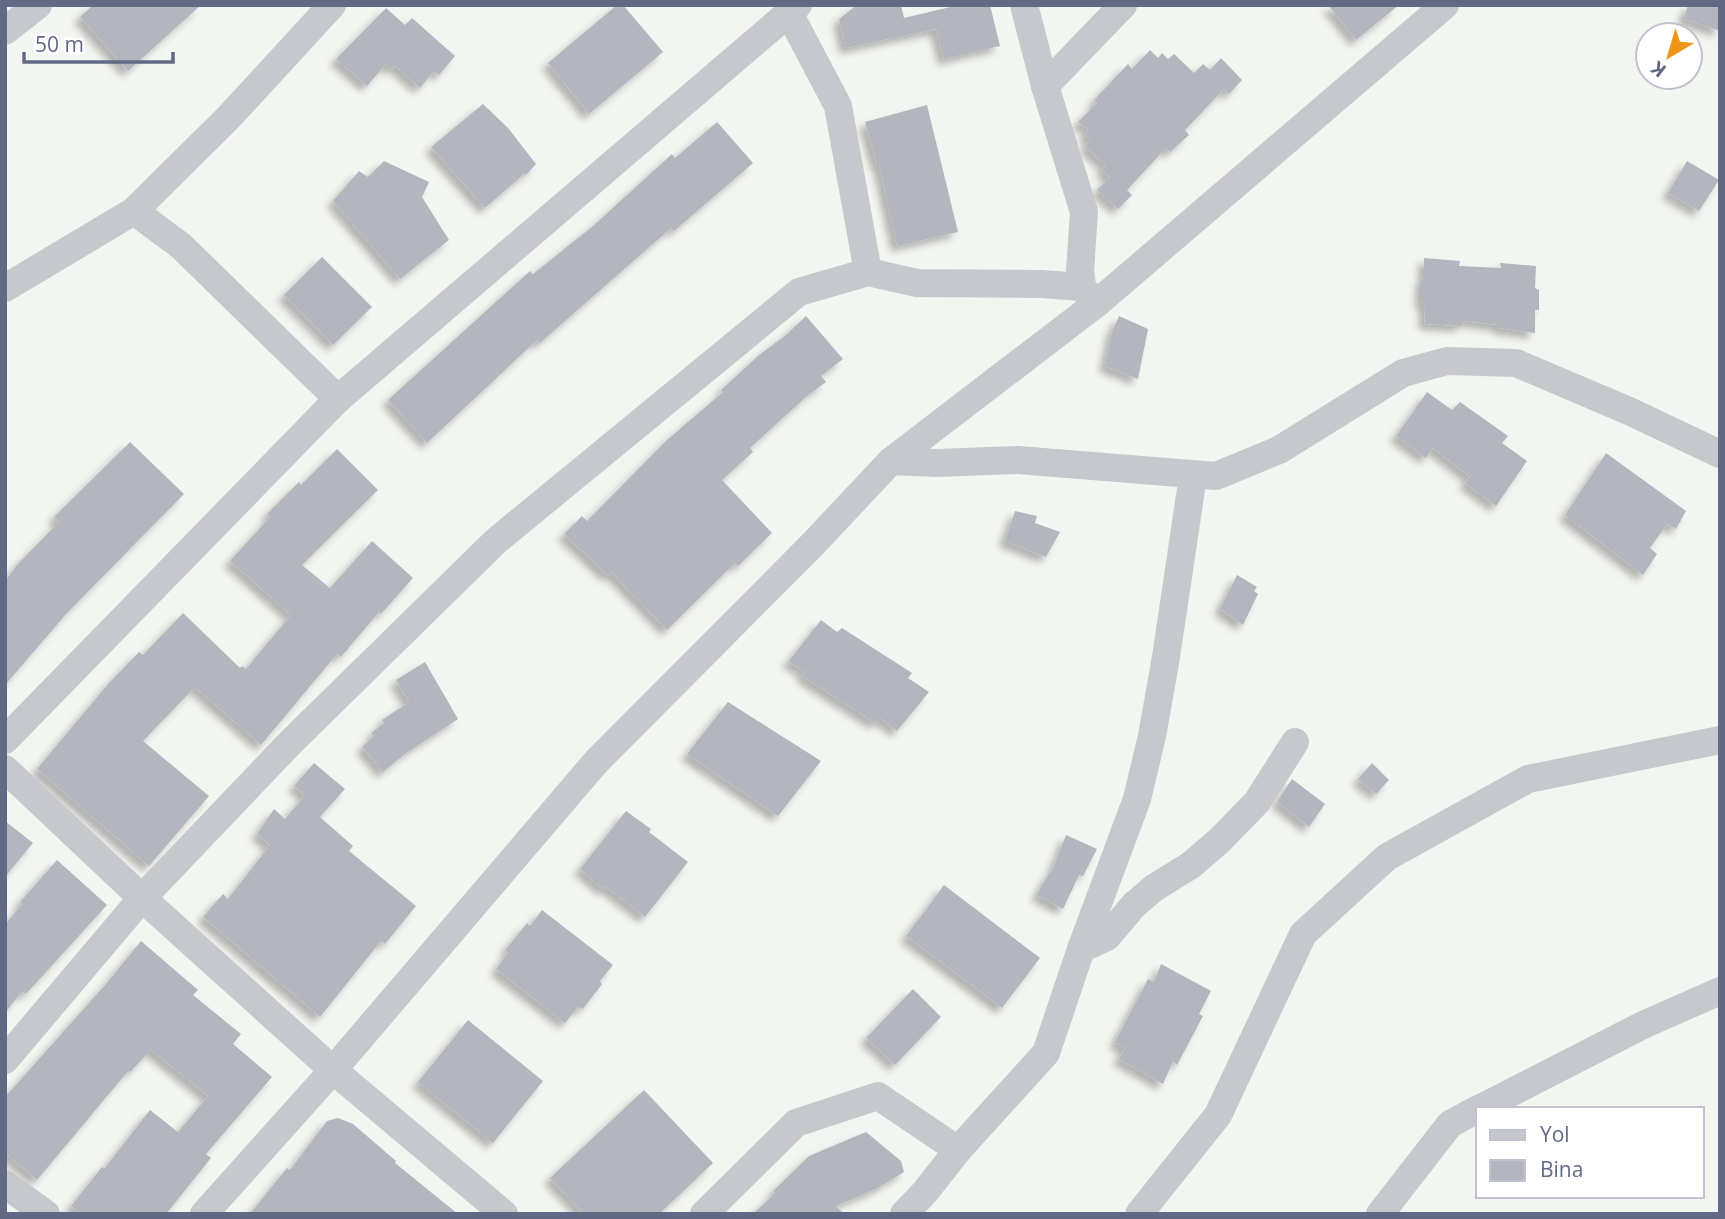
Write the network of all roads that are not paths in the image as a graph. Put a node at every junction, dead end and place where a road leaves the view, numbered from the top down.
1 (38, 5) edge
2 (332, 5) edge
3 (1024, 5) edge
4 (1122, 5) edge
5 (1445, 5) edge
6 (794, 9) edge
7 (5, 31) edge
8 (1045, 86) junction
9 (134, 211) junction
10 (868, 272) junction
11 (5, 288) edge
12 (1089, 296) junction
13 (338, 399) junction
14 (1720, 454) edge
15 (891, 461) junction
16 (1193, 476) junction
17 (5, 740) edge
18 (1720, 740) edge
19 (1295, 742) dead end
20 (5, 769) edge
21 (142, 898) junction
22 (1081, 949) junction
23 (1720, 991) edge
24 (5, 1060) edge
25 (333, 1070) junction
26 (1483, 1107) edge
27 (1476, 1111) edge
28 (958, 1150) junction
29 (5, 1184) edge
30 (46, 1214) edge
31 (204, 1214) edge
32 (503, 1214) edge
33 (704, 1214) edge
34 (904, 1214) edge
35 (1139, 1214) edge
36 (1380, 1214) edge

1 - 7 street
2 - 9 street
3 - 8 street
4 - 8 street
5 - 12 street
6 - 10 street
6 - 13 street
8 - 12 street
9 - 11 street
9 - 13 street
10 - 12 street
10 - 21 street
12 - 15 street
13 - 17 street
14 - 16 street
15 - 16 street
15 - 25 street
16 - 22 street
18 - 35 street
19 - 22 street
20 - 21 street
21 - 24 street
21 - 25 street
22 - 28 street
23 - 26 street
25 - 31 street
25 - 32 street
27 - 36 street
28 - 33 street
28 - 34 street
29 - 30 street

